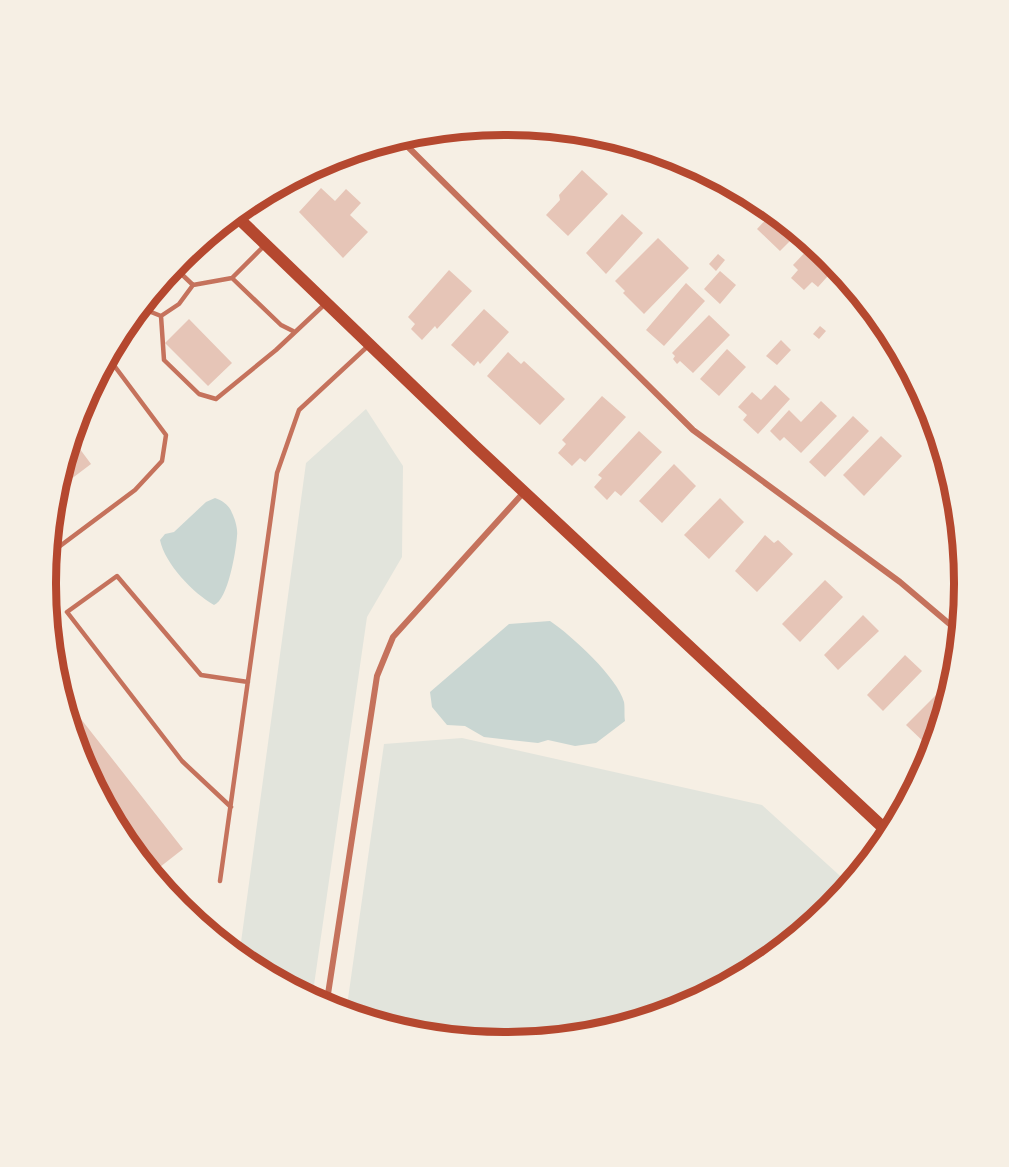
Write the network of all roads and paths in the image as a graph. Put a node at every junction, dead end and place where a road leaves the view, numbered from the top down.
1 (407, 146) edge
2 (241, 220) edge
3 (266, 244) junction
4 (180, 273) edge
5 (232, 278) junction
6 (193, 285) junction
7 (327, 303) junction
8 (148, 311) edge
9 (161, 316) junction
10 (293, 332) junction
11 (370, 344) junction
12 (113, 364) edge
13 (524, 491) junction
14 (57, 548) edge
15 (952, 626) edge
16 (248, 682) junction
17 (231, 807) junction
18 (882, 826) edge
19 (220, 882) dead end
20 (328, 996) edge

1 - 15 street
2 - 3 main road
3 - 5 lane
3 - 7 main road
4 - 6 lane
5 - 6 lane
5 - 10 lane
6 - 9 lane
7 - 10 lane
7 - 11 main road
8 - 9 lane
9 - 10 lane
11 - 13 main road
11 - 16 lane
12 - 14 lane
13 - 18 main road
13 - 20 street
16 - 17 lane
16 - 17 lane
17 - 19 lane

